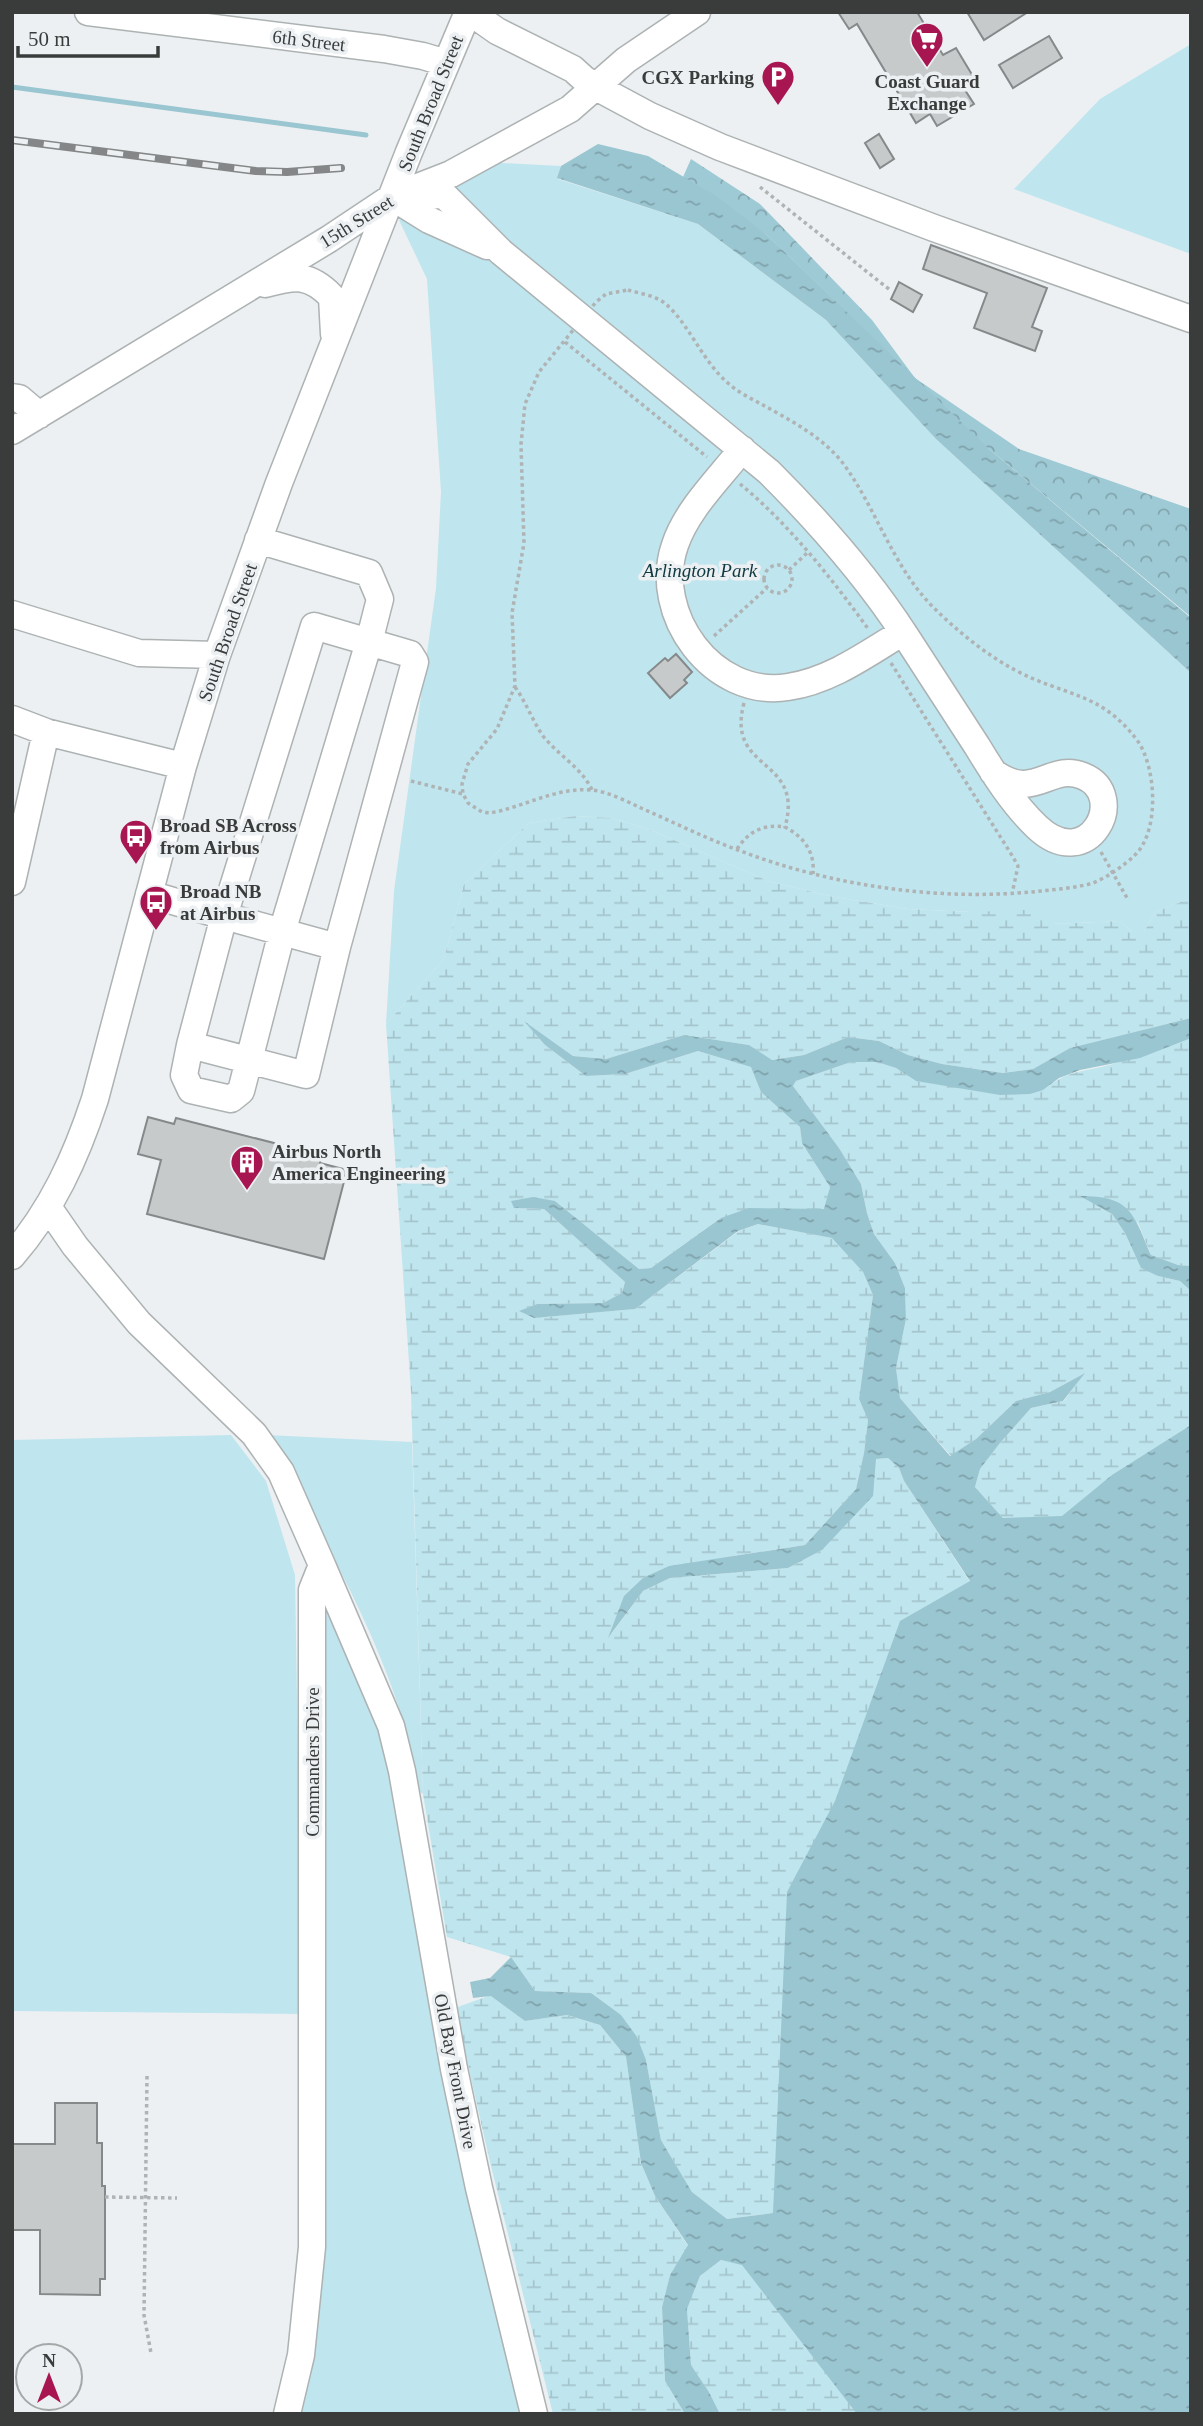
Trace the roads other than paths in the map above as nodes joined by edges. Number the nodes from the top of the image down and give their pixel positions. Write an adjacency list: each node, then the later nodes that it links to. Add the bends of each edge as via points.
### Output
1 (88, 12): 4 (street, 6th Street, via 384,49)
2 (469, 12): 4 (street, South Broad Street); 5 (street, via 573,69)
3 (697, 12): 5 (street, 15th Street, via 626,60)
4 (446, 63): 6 (street, South Broad Street)
5 (596, 87): 6 (street, 15th Street, via 570,109 451,174); 8 (street, via 720,147)
6 (392, 197): 7 (street, 15th Street); 9 (street, South Broad Street); 13 (street, via 444,195 501,252)
7 (243, 290): 9 (street, via 284,279 314,281 332,297); 11 (street, 15th Street)
8 (1191, 319)
9 (334, 342): 14 (street, South Broad Street)
10 (12, 397): 11 (street)
11 (39, 415): 12 (street, 15th Street)
12 (12, 431)
13 (742, 449): 16 (street, via 836,542); 16 (street, via 683,527 670,567 673,606 701,656 736,680 784,688 818,679)
14 (258, 540): 17 (street, via 369,573 380,599); 18 (street, South Broad Street)
15 (12, 614): 18 (street, via 139,653)
16 (903, 632): 22 (street)
17 (369, 642): 25 (street, via 314,626); 26 (street); 27 (street, via 410,654 415,662)
18 (217, 655): 21 (street, South Broad Street)
19 (12, 719): 20 (street)
20 (46, 732): 21 (street); 23 (street)
21 (183, 766): 24 (street, South Broad Street)
22 (993, 772): 22 (street, via 1029,820 1058,842 1070,844 1091,835 1100,825 1101,795 1088,778 1061,773 1023,785)
23 (12, 882)
24 (149, 894): 25 (street); 30 (street, South Broad Street, via 82,1141)
25 (224, 916): 26 (street); 28 (street)
26 (282, 932): 27 (street); 29 (street)
27 (337, 947): 29 (street, via 306,1075)
28 (190, 1045): 29 (street); 29 (street, via 184,1075 191,1090 230,1098 241,1091)
29 (248, 1060)
30 (48, 1207): 31 (street, South Broad Street); 32 (street, via 139,1323 254,1434 281,1472)
31 (12, 1256)
32 (322, 1565): 33 (street, Commanders Drive, via 312,1590 312,2247 301,2355); 34 (street, Old Bay Front Drive, via 391,1726 476,2175)
33 (288, 2414)
34 (534, 2414)

